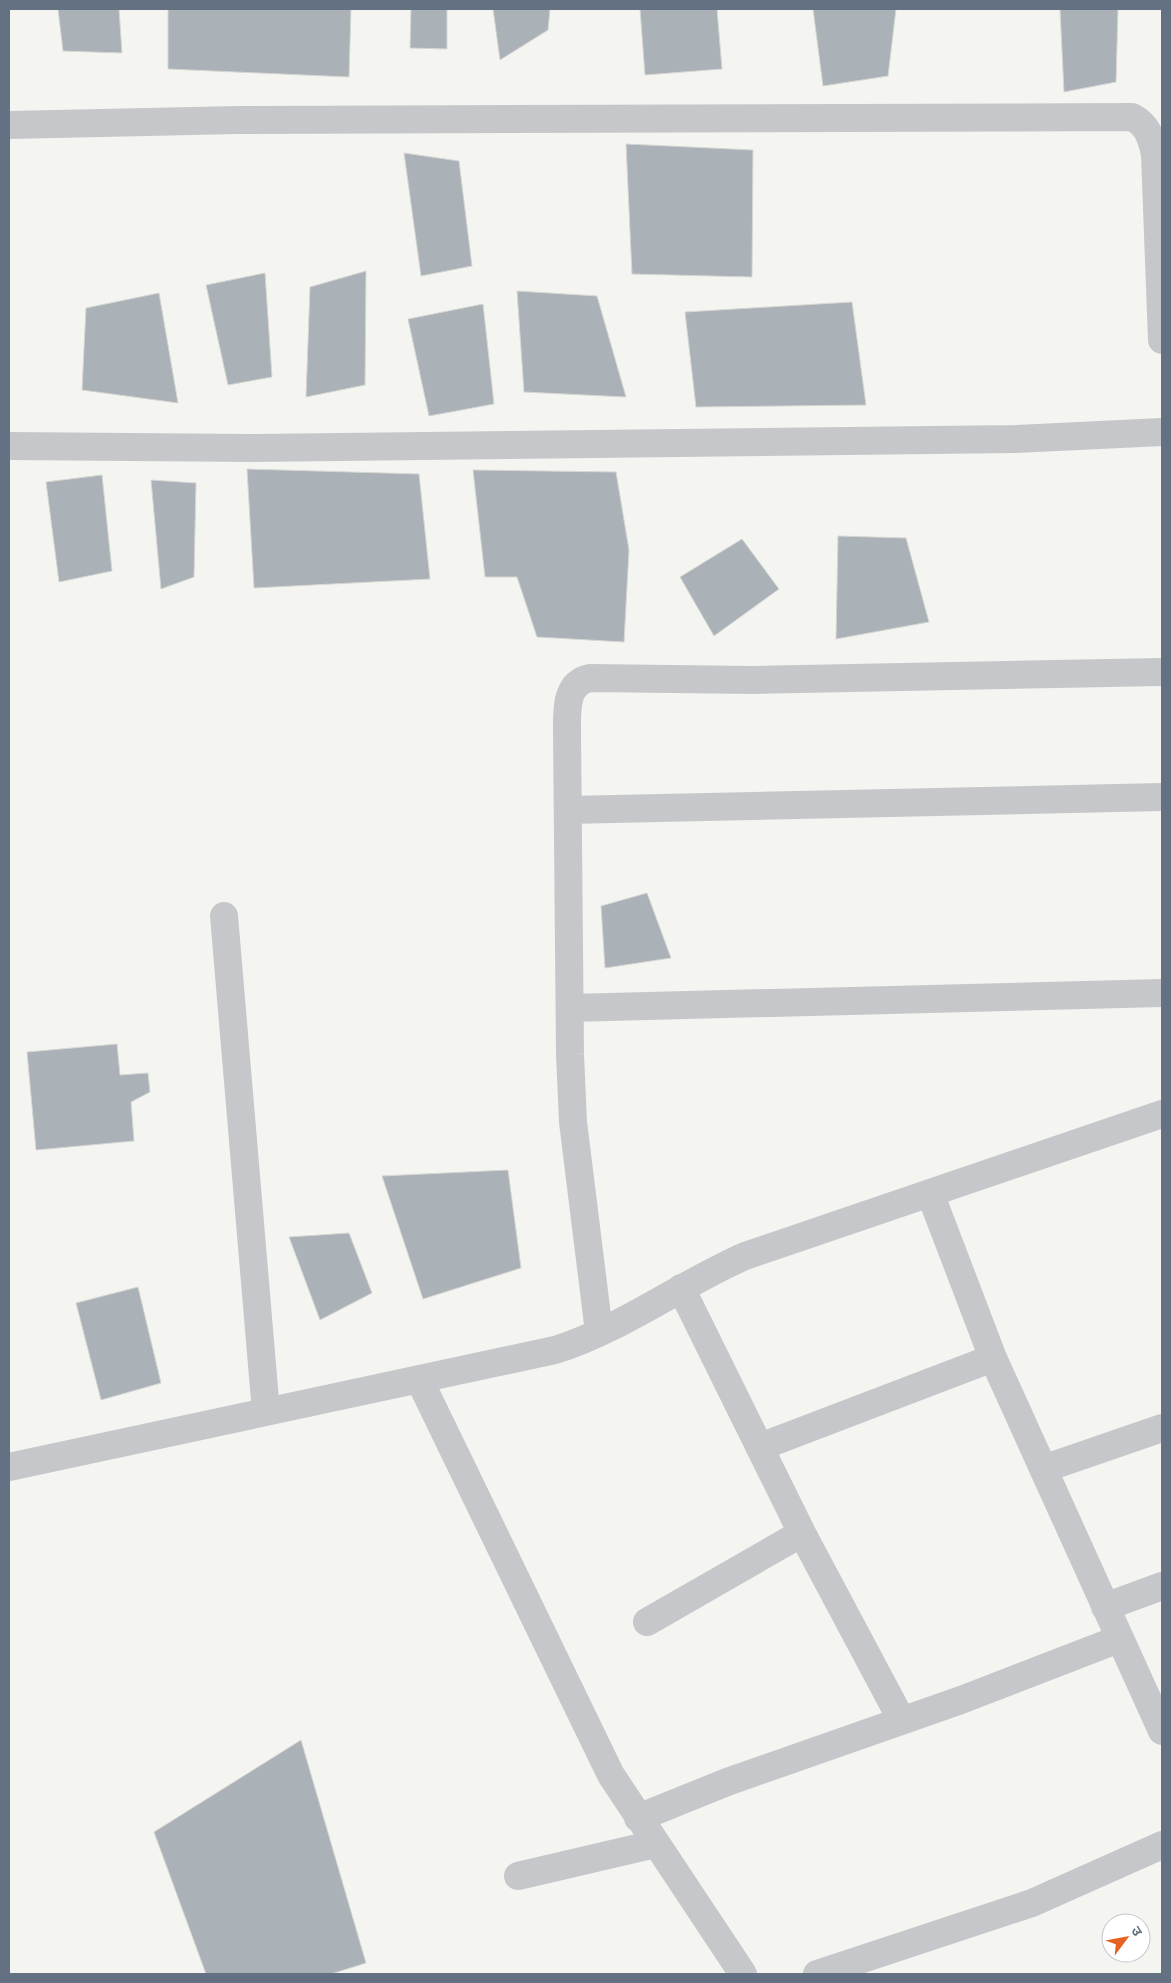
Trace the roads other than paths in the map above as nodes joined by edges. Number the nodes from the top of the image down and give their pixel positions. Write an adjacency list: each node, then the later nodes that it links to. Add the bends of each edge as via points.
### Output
1 (9, 125): 2 (street, via 238,120 987,120 1132,117 1141,122 1148,133 1155,156)
2 (1162, 340)
3 (1162, 432): 4 (street, via 1016,440 251,448)
4 (9, 446)
5 (1162, 672): 7 (street, via 753,680 585,679 574,688 567,707)
6 (1162, 797): 7 (street)
7 (568, 810): 10 (street)
8 (224, 916): 17 (street)
9 (1162, 993): 10 (street)
10 (570, 1008): 14 (street, via 573,1122)
11 (1162, 1114): 12 (street)
12 (930, 1193): 13 (street, via 745,1256); 15 (street)
13 (681, 1288): 14 (street); 19 (street)
14 (599, 1332): 16 (street, via 555,1350)
15 (993, 1358): 19 (street); 21 (street)
16 (419, 1379): 17 (street); 29 (street, via 598,1751)
17 (266, 1412): 20 (street)
18 (1162, 1428): 21 (street)
19 (760, 1447): 22 (street)
20 (9, 1467)
21 (1043, 1469): 24 (street)
22 (802, 1533): 25 (street); 27 (street)
23 (1162, 1586): 24 (street)
24 (1105, 1607): 26 (street)
25 (648, 1622)
26 (1119, 1639): 27 (street); 28 (street)
27 (902, 1721): 29 (street, via 727,1782)
28 (1162, 1732)
29 (638, 1818): 30 (street)
30 (655, 1844): 32 (street); 34 (street)
31 (1162, 1845): 33 (street, via 1032,1903)
32 (518, 1876)
33 (825, 1973)
34 (743, 1974)

